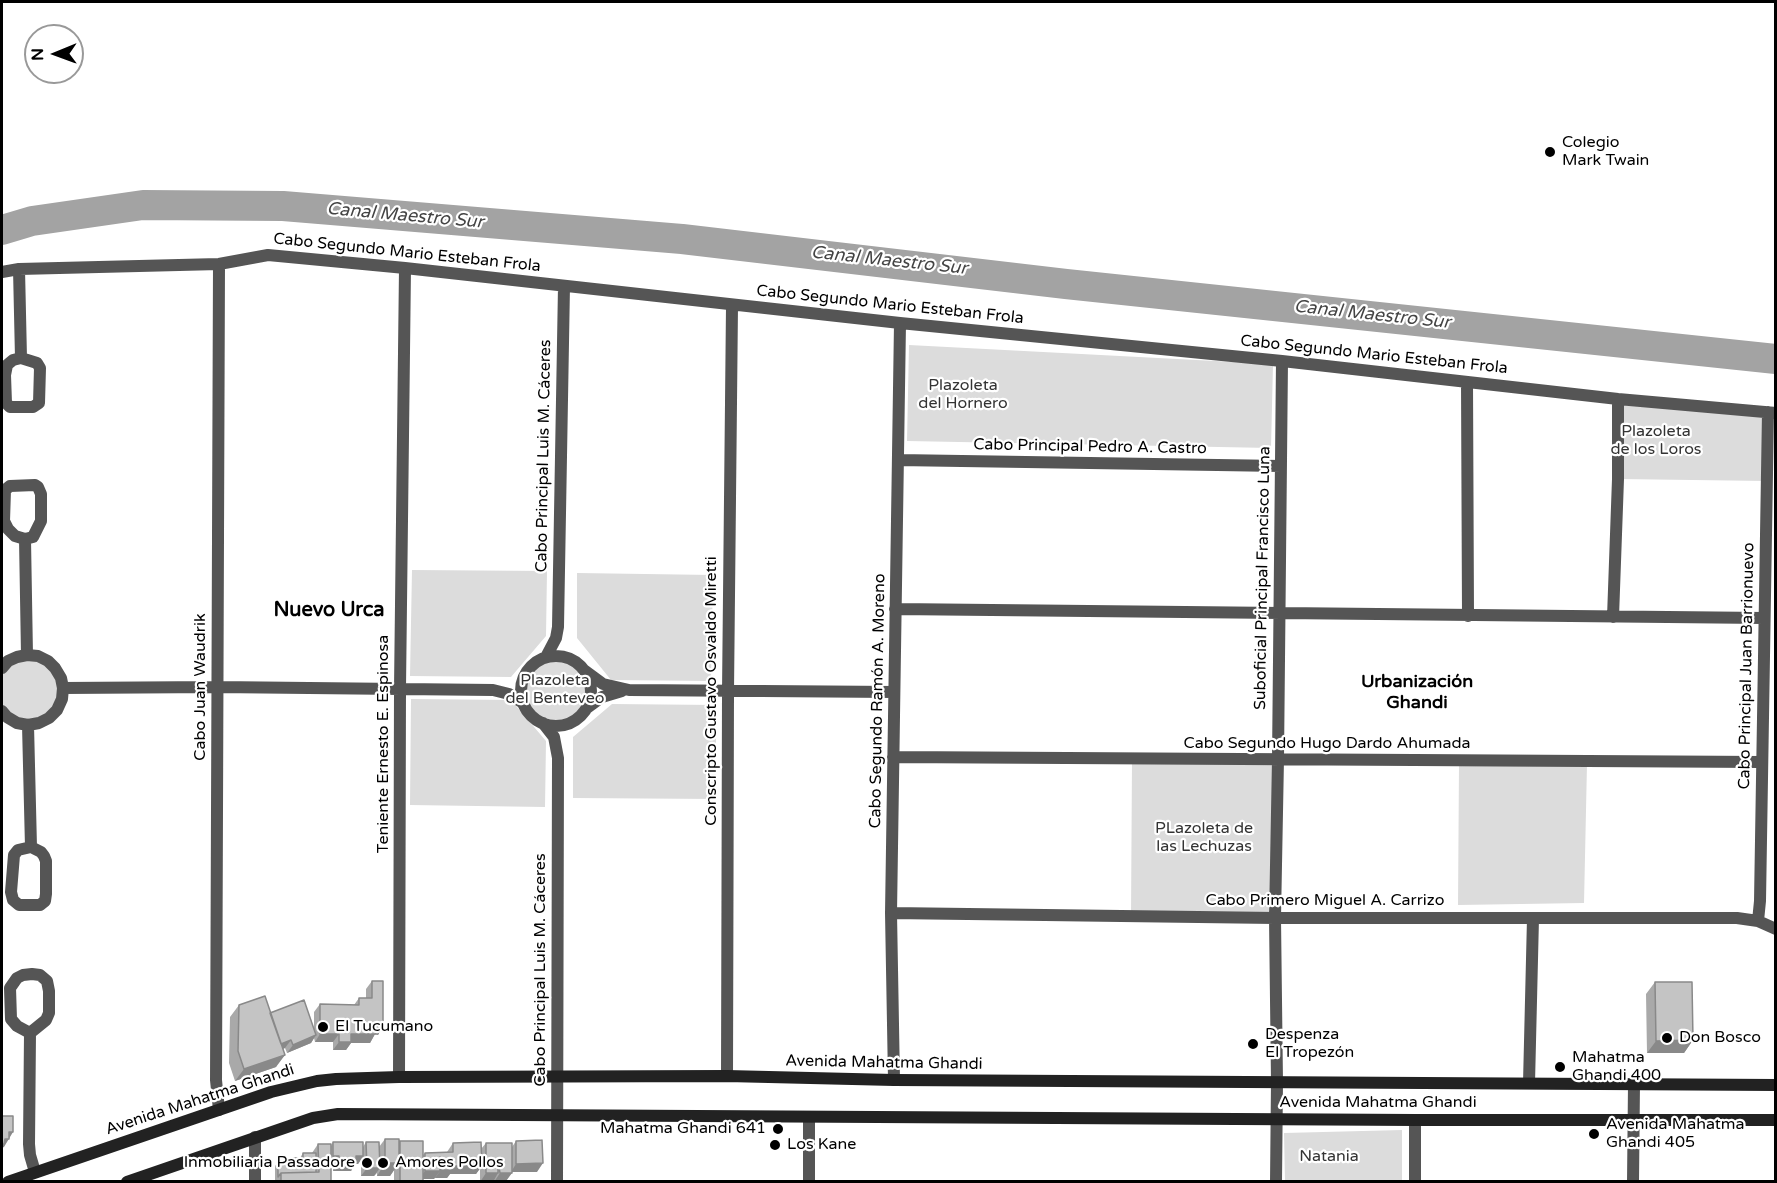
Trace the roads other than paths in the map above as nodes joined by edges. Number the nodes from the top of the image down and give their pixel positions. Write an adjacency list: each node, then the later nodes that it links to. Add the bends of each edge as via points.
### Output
1 (219, 264): 2 (street, Cabo Segundo Mario Esteban Frola, via 268,255); 3 (street, Cabo Segundo Mario Esteban Frola); 27 (street, Cabo Juan Waudrik)
2 (405, 268): 5 (street, Cabo Segundo Mario Esteban Frola); 29 (street, Teniente Ernesto E. Espinosa)
3 (19, 269): 4 (street, Cabo Segundo Mario Esteban Frola); 8 (street)
4 (2, 272)
5 (564, 286): 6 (street, Cabo Segundo Mario Esteban Frola); 21 (street, Cabo Principal Luis M. Cáceres)
6 (732, 306): 7 (street, Cabo Segundo Mario Esteban Frola); 32 (street, Conscripto Gustavo Osvaldo Miretti)
7 (900, 323): 9 (street, Cabo Segundo Mario Esteban Frola); 13 (street, Cabo Segundo Ramón A. Moreno)
8 (21, 358)
9 (1282, 361): 10 (street, Cabo Segundo Mario Esteban Frola); 14 (street, Suboficial Principal Francisco Luna)
10 (1467, 382): 11 (street, Cabo Segundo Mario Esteban Frola); 18 (street)
11 (1618, 399): 12 (street, Cabo Segundo Mario Esteban Frola); 19 (street)
12 (1772, 413): 20 (street, Cabo Principal Juan Barrionuevo)
13 (898, 460): 14 (street, Cabo Principal Pedro A. Castro); 16 (street, Cabo Segundo Ramón A. Moreno)
14 (1281, 466): 17 (street, Suboficial Principal Francisco Luna)
15 (25, 538): 15 (street, via 33,537 42,521 41,494 35,485 10,486 5,490 4,521 15,536); 22 (street)
16 (895, 609): 17 (street); 33 (street, Cabo Segundo Ramón A. Moreno)
17 (1279, 613): 18 (street); 44 (street, Suboficial Principal Francisco Luna)
18 (1468, 616): 19 (street)
19 (1613, 617): 20 (street)
20 (1764, 618): 34 (street, Cabo Principal Juan Barrionuevo)
21 (558, 627): 23 (street, Cabo Principal Luis M. Cáceres); 24 (street, Cabo Principal Luis M. Cáceres, via 564,645)
22 (27, 655): 25 (street, via 8,661); 28 (street, via 38,656 56,668)
23 (546, 657): 24 (street, via 563,656); 26 (street, via 531,665)
24 (581, 667): 31 (street, via 603,684); 37 (street, via 591,690)
25 (2, 668)
26 (525, 674): 30 (street, via 506,687); 36 (street, via 521,688)
27 (218, 687): 28 (street); 29 (street); 61 (street, Cabo Juan Waudrik)
28 (63, 688): 41 (street, via 57,710 49,718)
29 (400, 688): 30 (street); 54 (street, Teniente Ernesto E. Espinosa)
30 (493, 690): 36 (street)
31 (629, 690): 32 (street); 37 (street, via 602,697)
32 (728, 691): 33 (street); 55 (street, Conscripto Gustavo Osvaldo Miretti)
33 (894, 692): 42 (street, Cabo Segundo Ramón A. Moreno)
34 (1762, 696): 35 (street); 45 (street, Cabo Principal Juan Barrionuevo)
35 (1776, 696)
36 (523, 703): 40 (street)
37 (585, 710): 39 (street)
38 (2, 711): 41 (street, via 17,723)
39 (573, 721): 40 (street, via 558,726); 43 (street, Cabo Principal Luis M. Cáceres)
40 (543, 723): 43 (street, Cabo Principal Luis M. Cáceres, via 554,737)
41 (28, 725): 46 (street)
42 (893, 757): 44 (street, Cabo Segundo Hugo Dardo Ahumada); 47 (street, Cabo Segundo Ramón A. Moreno)
43 (558, 758): 53 (street, Cabo Principal Luis M. Cáceres)
44 (1278, 759): 45 (street, Cabo Segundo Hugo Dardo Ahumada); 48 (street, Suboficial Principal Francisco Luna)
45 (1761, 762): 50 (street, Cabo Principal Juan Barrionuevo)
46 (31, 847): 46 (street, via 14,855 11,892 19,905 40,905 45,901 46,861 41,852)
47 (891, 913): 48 (street, Cabo Primero Miguel A. Carrizo); 56 (street, Cabo Segundo Ramón A. Moreno)
48 (1275, 918): 49 (street, Cabo Primero Miguel A. Carrizo); 57 (street, Suboficial Principal Francisco Luna)
49 (1533, 918): 50 (street, Cabo Primero Miguel A. Carrizo); 58 (street)
50 (1758, 921): 51 (street, Cabo Primero Miguel A. Carrizo)
51 (1776, 929)
52 (30, 1033): 52 (street, via 49,1013 46,981 32,974 16,978 10,988 11,1019); 69 (street, via 29,1144)
53 (556, 1076): 54 (main road, Avenida Mahatma Ghandi); 55 (main road, Avenida Mahatma Ghandi); 62 (street, Cabo Principal Luis M. Cáceres)
54 (399, 1077): 61 (main road, Avenida Mahatma Ghandi, via 316,1081)
55 (727, 1077): 56 (main road, Avenida Mahatma Ghandi)
56 (894, 1080): 57 (main road, Avenida Mahatma Ghandi)
57 (1277, 1082): 58 (main road, Avenida Mahatma Ghandi); 64 (street, Suboficial Principal Francisco Luna)
58 (1529, 1083): 59 (main road, Avenida Mahatma Ghandi)
59 (1634, 1084): 60 (main road, Avenida Mahatma Ghandi); 65 (street)
60 (1776, 1085)
61 (219, 1110): 69 (main road, Avenida Mahatma Ghandi)
62 (556, 1116): 63 (main road, Avenida Mahatma Ghandi); 68 (main road, Avenida Mahatma Ghandi, via 327,1115); 73 (street, Cabo Principal Luis M. Cáceres)
63 (809, 1117): 64 (main road, Avenida Mahatma Ghandi); 74 (street)
64 (1277, 1119): 66 (main road, Avenida Mahatma Ghandi); 75 (street, Suboficial Principal Francisco Luna)
65 (1634, 1119): 66 (main road, Avenida Mahatma Ghandi); 67 (main road, Avenida Mahatma Ghandi); 77 (street)
66 (1415, 1120): 76 (street)
67 (1776, 1120)
68 (255, 1137): 71 (main road, Avenida Mahatma Ghandi); 72 (street)
69 (35, 1172): 70 (main road, Avenida Mahatma Ghandi)
70 (8, 1182)
71 (127, 1182)
72 (255, 1182)
73 (557, 1182)
74 (809, 1182)
75 (1276, 1182)
76 (1415, 1182)
77 (1634, 1182)

